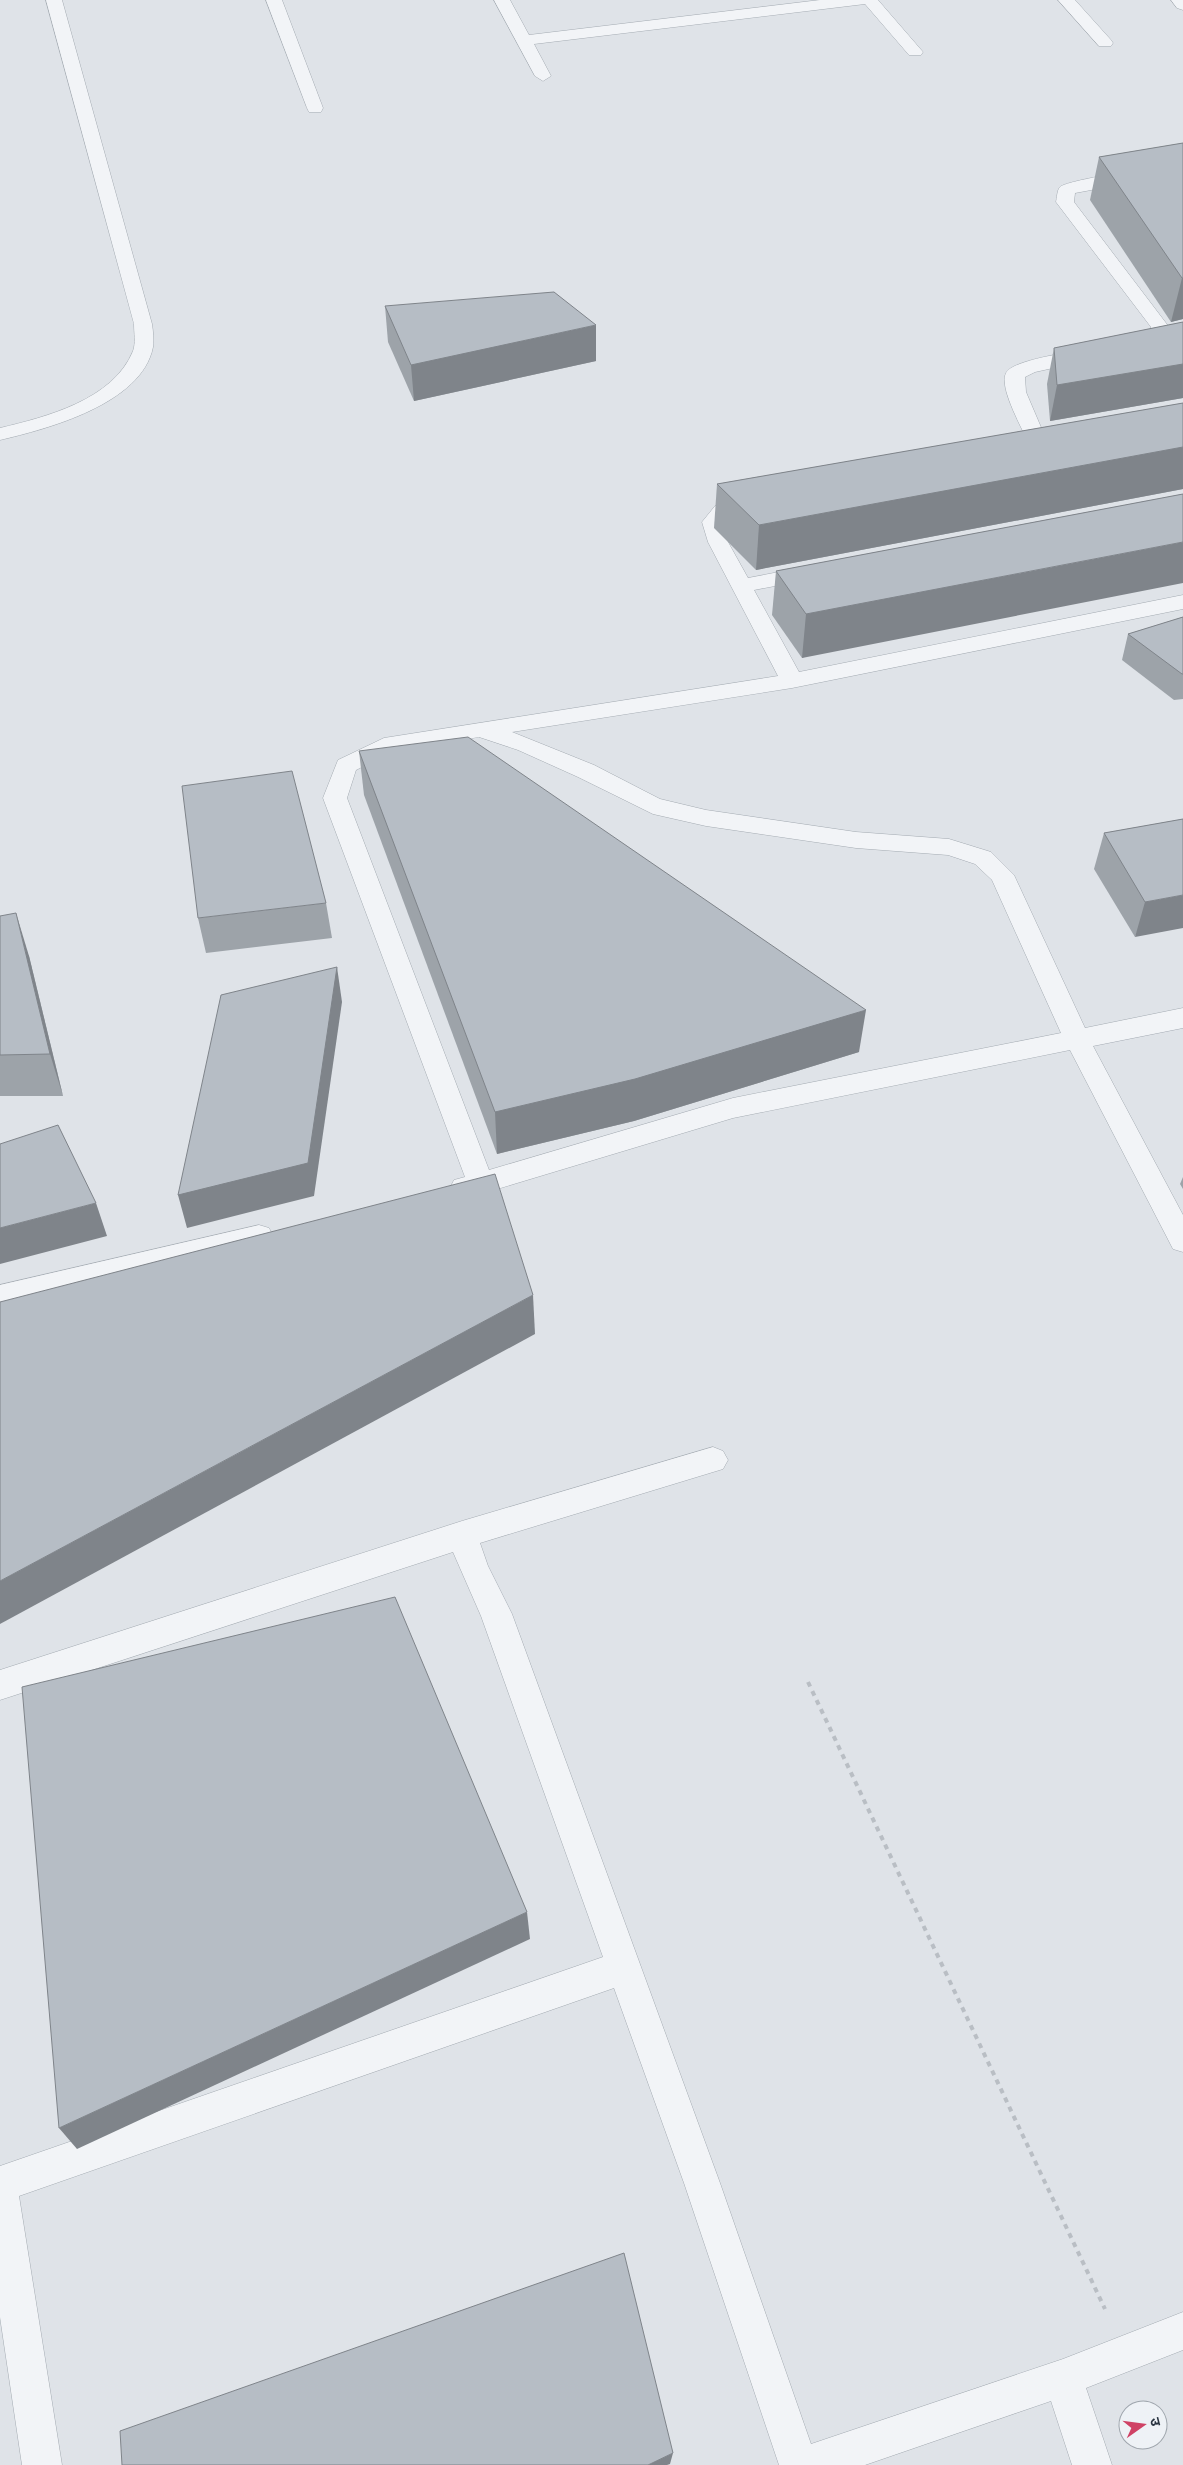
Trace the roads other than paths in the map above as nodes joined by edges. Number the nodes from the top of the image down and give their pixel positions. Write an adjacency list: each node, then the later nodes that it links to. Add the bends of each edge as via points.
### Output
1 (54, 0): 15 (street, via 143,324 142,350 129,373 104,395 36,426)
2 (274, 0): 13 (street)
3 (502, 0): 9 (street)
4 (860, 0): 9 (street, via 707,12)
5 (870, 0): 11 (street)
6 (1066, 0): 10 (street)
7 (1179, 0): 8 (street)
8 (1183, 5)
9 (523, 40): 12 (street)
10 (1105, 43)
11 (915, 52)
12 (543, 76)
13 (315, 108)
14 (1183, 168): 17 (street, via 1067,190 1065,202 1160,327 1169,334 1029,367 1015,374 1016,392)
15 (0, 434)
16 (1056, 435): 17 (street)
17 (1036, 439): 18 (street, via 1028,448)
18 (990, 456)
19 (762, 500): 21 (street, via 733,505 717,513 712,522 718,542)
20 (830, 569): 21 (street)
21 (742, 586): 23 (street)
22 (1183, 602): 23 (street)
23 (792, 681): 24 (street)
24 (480, 729): 26 (street, via 586,771 653,806 706,818 847,838 949,847 983,858 1002,875); 27 (street, via 384,746 346,766 335,798)
25 (1183, 1018): 26 (street)
26 (1077, 1039): 27 (street, via 733,1108); 30 (street)
27 (481, 1184): 28 (street)
28 (443, 1193)
29 (279, 1231): 31 (street)
30 (1183, 1241)
31 (0, 1297)
32 (713, 1460): 33 (street)
33 (462, 1535): 34 (street); 35 (street, via 496,1614)
34 (0, 1685)
35 (625, 1968): 36 (street); 41 (street)
36 (0, 2184)
37 (0, 2195): 40 (street)
38 (1183, 2331): 39 (street)
39 (1064, 2378): 42 (street); 43 (street)
40 (42, 2465)
41 (799, 2465)
42 (807, 2465)
43 (1092, 2465)

